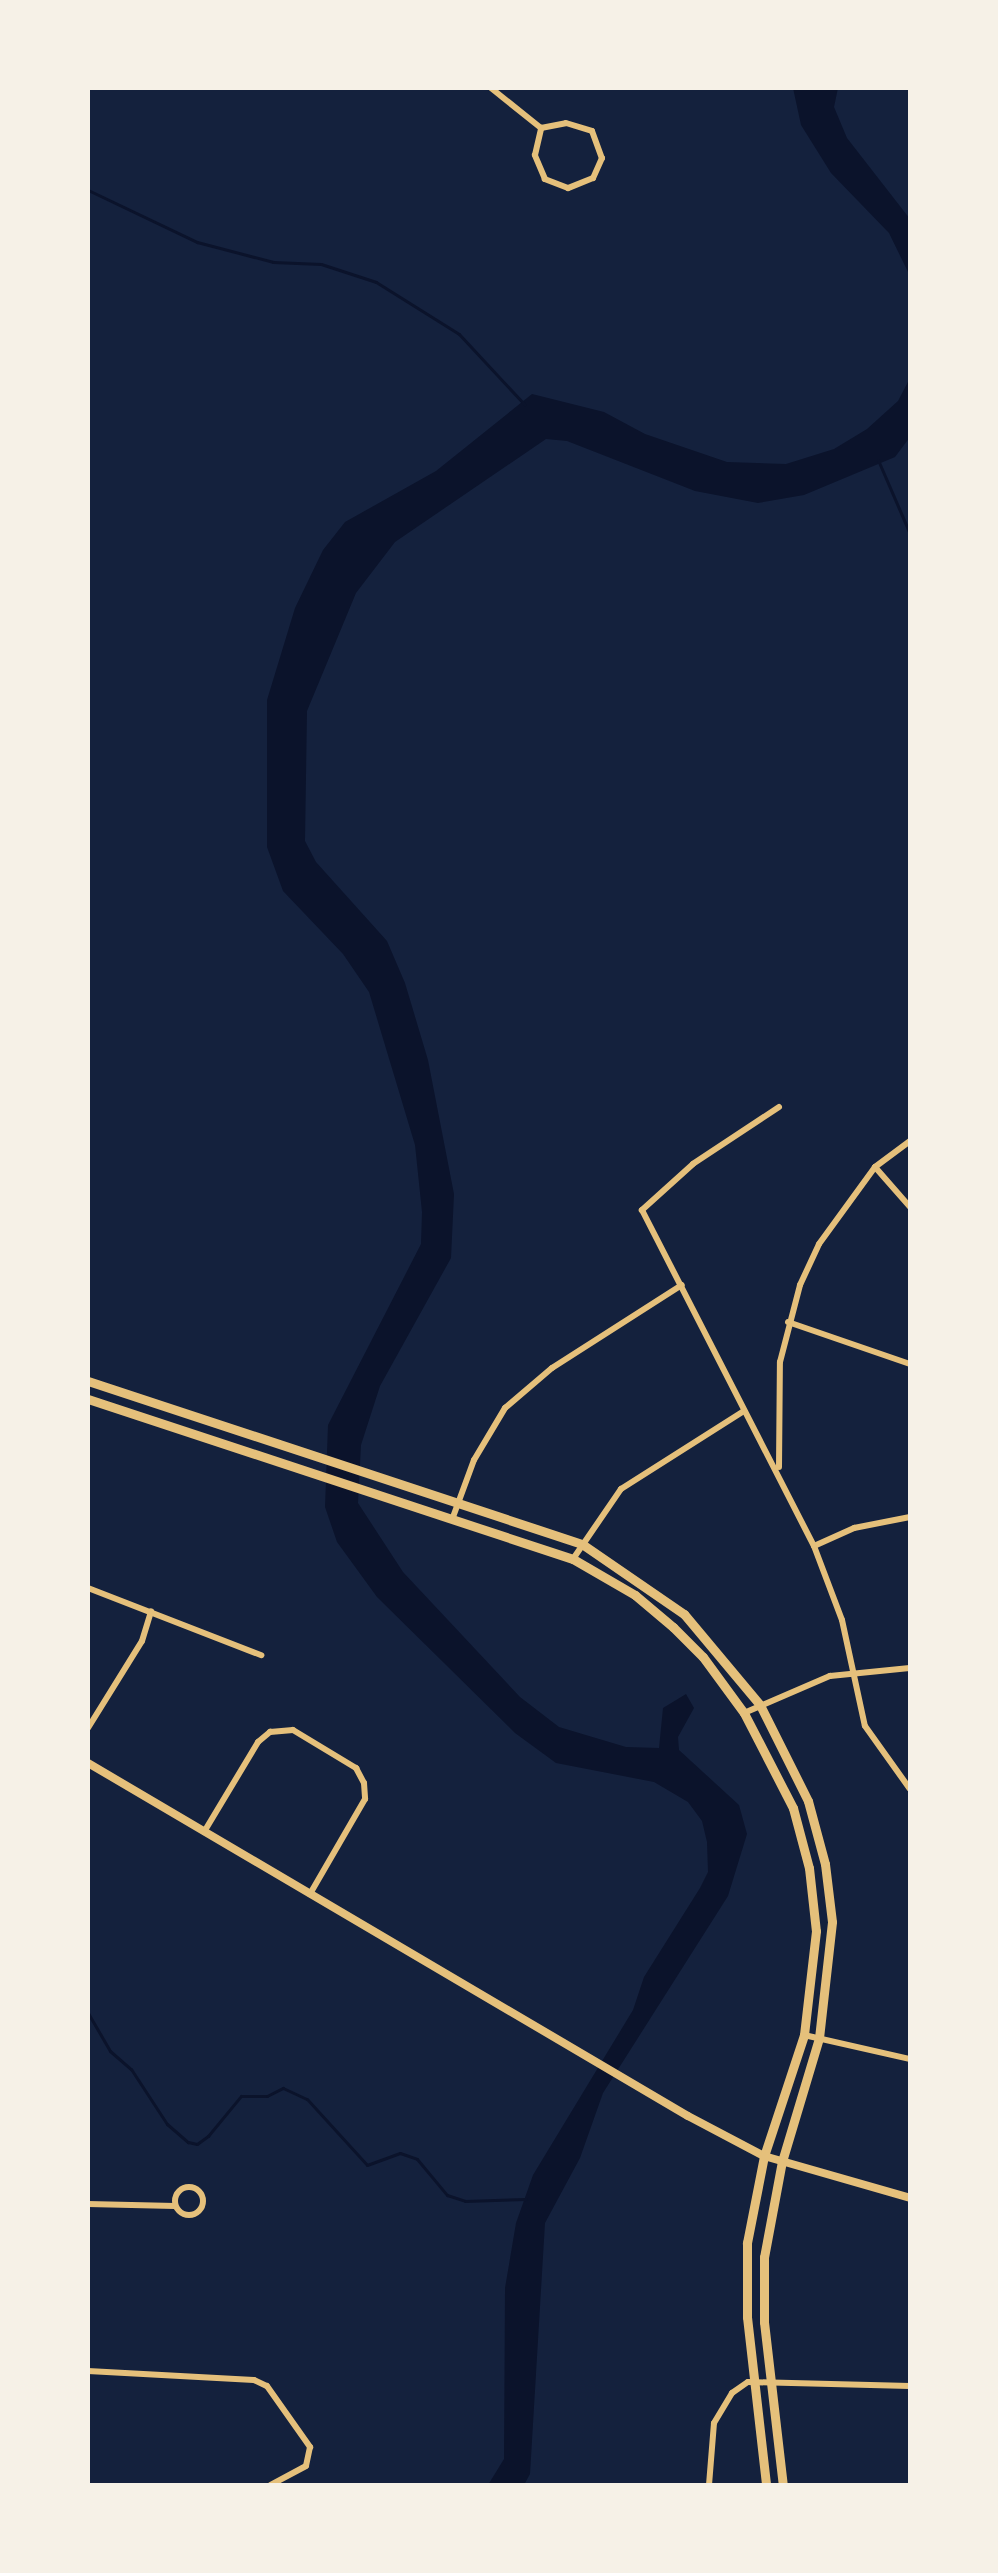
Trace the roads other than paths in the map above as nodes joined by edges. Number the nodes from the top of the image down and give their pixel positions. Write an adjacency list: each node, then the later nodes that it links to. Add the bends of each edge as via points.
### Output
1 (491, 88): 2 (street)
2 (541, 128): 2 (street, via 535,155 545,179 568,188 593,178 602,158 592,131 575,123)
3 (779, 1107): 7 (street, via 693,1164 642,1210)
4 (910, 1141): 5 (street)
5 (875, 1167): 6 (street); 8 (street, via 819,1244)
6 (910, 1207)
7 (682, 1285): 12 (street); 16 (street, via 528,1385 490,1431)
8 (788, 1322): 9 (street); 15 (street, via 780,1374)
9 (910, 1364)
10 (90, 1382): 11 (main road); 13 (main road)
11 (88, 1397): 14 (main road)
12 (744, 1411): 15 (street); 19 (street, via 621,1489)
13 (225, 1424): 14 (main road); 16 (main road)
14 (219, 1441): 17 (main road)
15 (779, 1470): 20 (street)
16 (459, 1500): 17 (street); 19 (main road)
17 (453, 1517): 21 (main road)
18 (910, 1517): 20 (street, via 854,1528)
19 (582, 1544): 21 (street); 24 (main road)
20 (814, 1546): 28 (street, via 842,1620)
21 (573, 1559): 25 (main road, via 635,1595)
22 (88, 1588): 23 (street)
23 (151, 1611): 26 (street); 31 (street, via 142,1641)
24 (684, 1614): 25 (main road); 29 (main road)
25 (673, 1627): 30 (main road, via 703,1657)
26 (261, 1655)
27 (910, 1668): 28 (street)
28 (851, 1673): 29 (street, via 809,1682); 33 (street, via 865,1726)
29 (760, 1705): 30 (street); 35 (main road, via 798,1775)
30 (744, 1713): 36 (main road, via 783,1783)
31 (88, 1728)
32 (88, 1763): 34 (street)
33 (910, 1789)
34 (204, 1832): 37 (street); 37 (street, via 258,1742 270,1732 293,1730 356,1768 364,1783 365,1799)
35 (818, 1832): 36 (main road); 39 (main road, via 832,1922)
36 (801, 1836): 38 (main road, via 816,1931)
37 (310, 1894): 41 (street)
38 (804, 2035): 39 (street); 41 (main road)
39 (819, 2038): 40 (street); 42 (main road)
40 (910, 2059)
41 (764, 2156): 42 (street); 47 (main road, via 747,2243)
42 (782, 2161): 43 (street); 48 (main road, via 764,2257)
43 (910, 2198)
44 (88, 2204): 45 (street)
45 (175, 2206): 45 (street, via 182,2214 197,2213 201,2193 181,2189)
46 (88, 2371): 50 (street, via 254,2380 267,2386 310,2447 306,2466)
47 (753, 2380): 48 (street); 51 (street, via 732,2393 714,2423); 52 (main road)
48 (771, 2382): 49 (street); 53 (main road)
49 (910, 2386)
50 (271, 2485)
51 (709, 2485)
52 (766, 2485)
53 (783, 2485)

